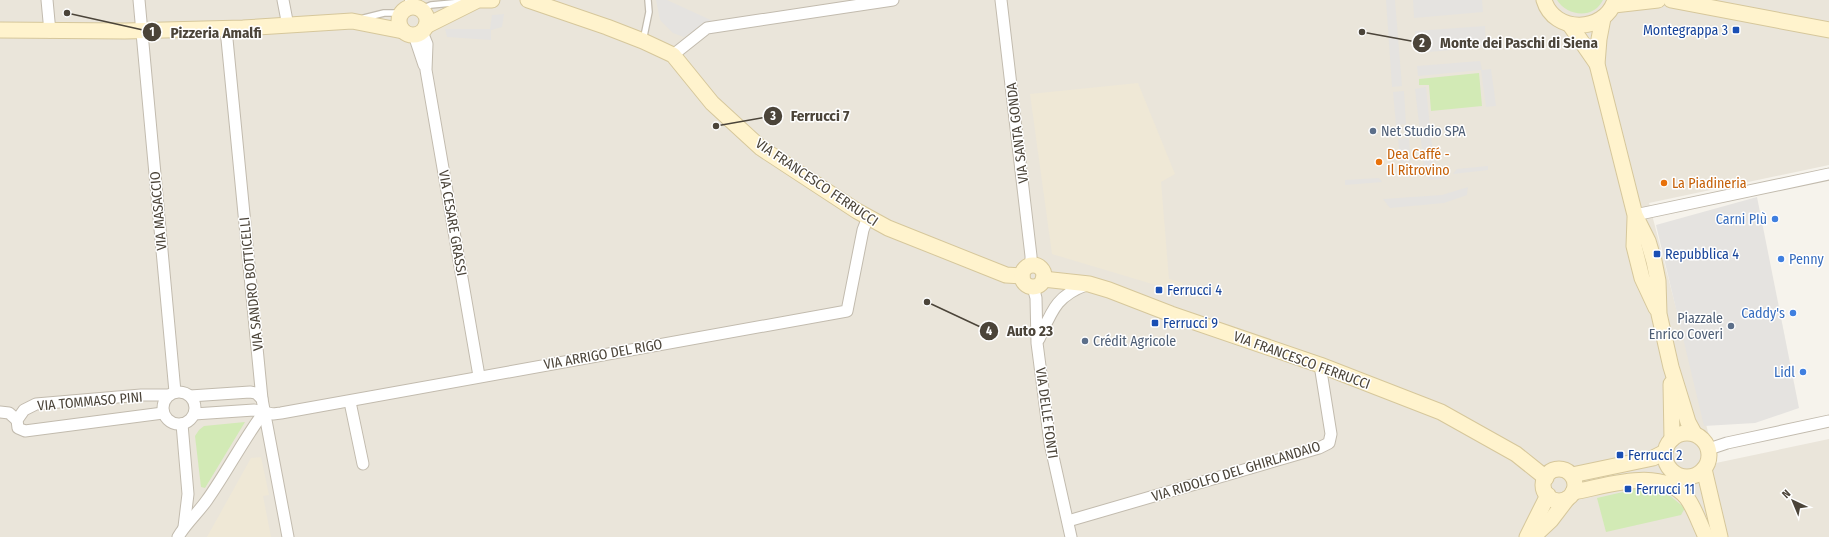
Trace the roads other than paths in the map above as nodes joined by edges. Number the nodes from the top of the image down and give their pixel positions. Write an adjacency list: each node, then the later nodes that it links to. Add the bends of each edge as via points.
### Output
1 (46, 0): 24 (street)
2 (139, 0): 21 (street, VIA MASACCIO)
3 (283, 0): 18 (street)
4 (478, 0): 5 (street); 14 (lane); 23 (street)
5 (492, 0)
6 (528, 0): 25 (street, VIA FRANCESCO FERRUCCI)
7 (648, 0): 25 (lane, via 649,12)
8 (893, 0): 26 (street, via 707,28)
9 (1001, 0): 31 (street, VIA SANTA GONDA)
10 (1544, 0): 17 (street, via 1551,13)
11 (1658, 0): 13 (street)
12 (1672, 0): 22 (street)
13 (1615, 3): 15 (street)
14 (410, 7): 16 (lane); 23 (street, via 427,17); 23 (street, via 399,22)
15 (1603, 18): 17 (street, via 1587,24); 27 (street)
16 (352, 21): 18 (street); 23 (street)
17 (1570, 25): 27 (street)
18 (288, 26): 19 (street)
19 (226, 29): 21 (street); 39 (street, VIA SANDRO BOTTICELLI)
20 (0, 30): 24 (street)
21 (142, 30): 24 (street); 37 (street, VIA MASACCIO)
22 (1829, 30)
23 (416, 31): 36 (street, VIA CESARE GRASSI, via 426,70)
24 (50, 32)
25 (643, 41): 26 (street, VIA FRANCESCO FERRUCCI)
26 (673, 55): 30 (street, VIA FRANCESCO FERRUCCI, via 712,103 761,148)
27 (1597, 64): 29 (street)
28 (1829, 174): 29 (street)
29 (1635, 215): 35 (street, via 1634,246 1642,278 1659,314)
30 (868, 217): 31 (street, VIA FRANCESCO FERRUCCI, via 888,228 1006,275); 36 (street, VIA ARRIGO DEL RIGO, via 847,311)
31 (1033, 277): 32 (street, VIA FRANCESCO FERRUCCI); 33 (street, VIA DELLE FONTI)
32 (1090, 284): 33 (street, via 1072,290 1057,302); 34 (street, VIA FRANCESCO FERRUCCI)
33 (1037, 343): 58 (street, VIA DELLE FONTI, via 1050,444)
34 (1320, 365): 55 (street, VIA FRANCESCO FERRUCCI, via 1441,412 1516,454); 58 (street, VIA RIDOLFO DEL GHIRLANDAIO, via 1331,434 1329,443)
35 (1671, 368): 48 (street); 49 (street)
36 (479, 376): 40 (street, VIA ARRIGO DEL RIGO)
37 (172, 394): 38 (street, VIA TOMMASO PINI, via 180,392); 42 (street, VIA TOMMASO PINI, via 163,403); 45 (street, VIA TOMMASO PINI, via 36,404 24,410)
38 (190, 396): 39 (street, VIA TOMMASO PINI, via 250,392); 44 (street)
39 (262, 398): 43 (street, VIA SANDRO BOTTICELLI)
40 (350, 402): 43 (street, VIA ARRIGO DEL RIGO, via 274,414); 51 (street)
41 (0, 412): 45 (street, VIA TOMMASO PINI, via 9,413)
42 (163, 412): 45 (street, VIA TOMMASO PINI, via 25,431 18,428); 47 (street, via 168,421)
43 (264, 412): 44 (street, via 254,410); 59 (street, via 206,501); 60 (street, VIA SANDRO BOTTICELLI)
44 (194, 414): 47 (street)
45 (17, 420)
46 (1829, 421): 50 (street)
47 (182, 424): 59 (street, via 188,494)
48 (1694, 433): 49 (street, via 1682,433); 50 (street, via 1706,442)
49 (1669, 445): 53 (street, via 1653,458); 54 (street, via 1668,465 1672,471 1684,477)
50 (1709, 449): 52 (street, via 1710,456)
51 (363, 464)
52 (1704, 470): 54 (street); 65 (street)
53 (1572, 476): 55 (street, via 1558,469 1553,470); 57 (street, via 1575,484)
54 (1691, 477): 64 (street)
55 (1546, 478): 56 (street, via 1544,485)
56 (1548, 495): 57 (street, via 1556,500); 62 (street)
57 (1570, 496): 63 (street); 64 (street, via 1638,480 1669,483 1687,498)
58 (1068, 520): 61 (street, VIA DELLE FONTI)
59 (181, 532)
60 (288, 537)
61 (1072, 537)
62 (1527, 537)
63 (1533, 537)
64 (1707, 537)
65 (1720, 537)

